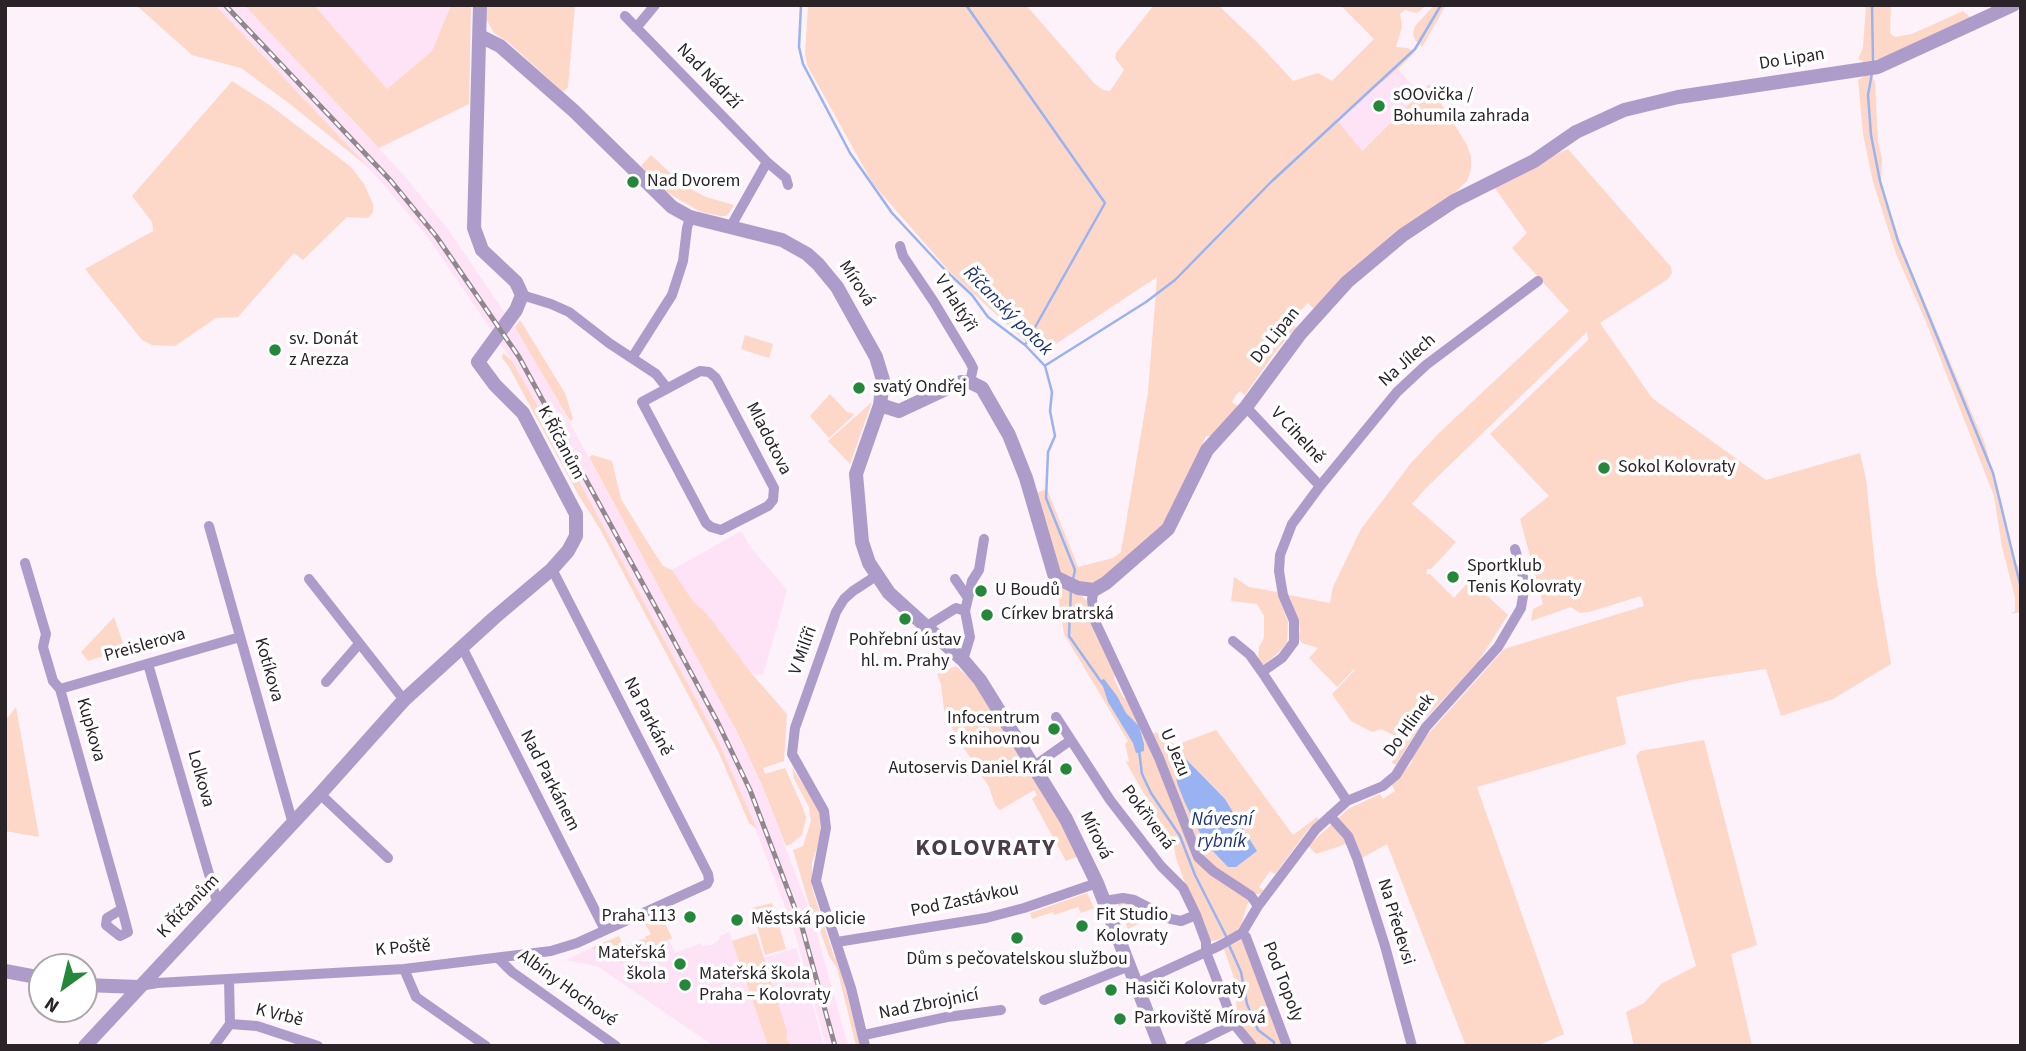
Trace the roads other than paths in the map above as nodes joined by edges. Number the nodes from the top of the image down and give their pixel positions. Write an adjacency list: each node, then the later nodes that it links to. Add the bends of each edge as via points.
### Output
1 (480, 5): 6 (street)
2 (655, 5): 5 (street)
3 (2013, 5): 18 (street, Do Lipan, via 1878,67 1678,97 1624,110 1576,132 1534,161 1454,201 1402,235 1347,282 1281,358)
4 (625, 16): 5 (street, Nad Nádrží)
5 (636, 28): 7 (street, Nad Nádrží)
6 (480, 36): 9 (street, Mírová, via 500,46 574,111 660,197); 13 (street, via 476,236 486,255 516,282)
7 (767, 162): 8 (street, Nad Nádrží); 10 (street)
8 (788, 185)
9 (691, 217): 10 (street, Mírová); 14 (street, via 672,295)
10 (731, 226): 17 (street, Mírová, via 782,240 825,271 849,306 881,370)
11 (900, 246): 15 (street, V Haltýři, via 970,362)
12 (1538, 281): 19 (street, Na Jílech, via 1397,392)
13 (522, 295): 14 (street, via 569,312); 24 (street, K Říčanům, via 478,362 523,412 576,514 576,536)
14 (632, 358): 16 (street)
15 (971, 382): 17 (street, via 957,383 899,411); 28 (street, via 985,393 1009,435 1052,570 1061,581)
16 (667, 388): 16 (street, Mladotova, via 699,371 716,378 774,488 768,506 721,530 706,523 642,402)
17 (880, 405): 25 (street, Mírová, via 856,474 862,542)
18 (1246, 407): 19 (street, V Cihelně); 28 (street, Do Lipan, via 1207,450 1168,529)
19 (1320, 486): 38 (street, V Cihelně, via 1292,524 1280,555 1279,571 1294,621 1294,642)
20 (209, 526): 32 (street, Kotíkova)
21 (984, 539): 29 (street)
22 (1515, 549): 46 (street, Do Hlinek, via 1525,584 1524,598 1498,646 1426,727 1396,775 1383,786)
23 (25, 563): 40 (street, Kupkova, via 46,634 43,647)
24 (552, 569): 35 (street, K Říčanům); 50 (street, Na Parkáně)
25 (876, 576): 31 (street, Mírová); 59 (street, V Milíři, via 844,599 836,612 795,728 792,754 824,811 826,828 816,881)
26 (309, 579): 34 (street)
27 (955, 579): 29 (street)
28 (1094, 590): 54 (street, U Jezu, via 1094,619 1159,758 1198,857)
29 (968, 598): 30 (street)
30 (965, 611): 31 (street, via 956,608); 36 (street, via 970,637)
31 (926, 626): 36 (street, Mírová)
32 (240, 637): 37 (street, Preislerova); 48 (street, Kotíkova)
33 (1233, 641): 38 (street)
34 (359, 644): 39 (street); 41 (street)
35 (462, 647): 41 (street, K Říčanům); 57 (street, Nad Parkánem)
36 (963, 660): 44 (street, Mírová)
37 (148, 664): 40 (street, Preislerova); 53 (street, Lolkova)
38 (1262, 672): 46 (street)
39 (326, 682)
40 (60, 689): 55 (street, Kupkova)
41 (404, 699): 45 (street, K Říčanům)
42 (1056, 717): 43 (street, Pokřivená)
43 (1071, 740): 44 (street); 56 (street, Pokřivená, via 1111,800 1183,888)
44 (1034, 766): 51 (street, Mírová)
45 (320, 794): 48 (street, K Říčanům); 49 (street)
46 (1347, 801): 47 (street, Do Hlinek)
47 (1330, 816): 54 (street, Do Hlinek); 84 (street, Na Předevsi, via 1348,836 1357,858)
48 (293, 824): 53 (street, K Říčanům)
49 (387, 858)
50 (709, 880): 57 (street, K Poště)
51 (1097, 883): 52 (street, Mírová); 59 (street, Pod Zastávkou, via 986,918)
52 (1104, 901): 56 (street, via 1134,900 1171,919); 62 (street, Mírová)
53 (218, 905): 69 (street, K Říčanům)
54 (1258, 906): 58 (street, Do Hlinek)
55 (122, 909)
56 (1196, 915): 60 (street, Pokřivená)
57 (605, 930): 61 (street, K Poště, via 551,951)
58 (1239, 935): 60 (street); 83 (street, Pod Topoly, via 1246,937)
59 (836, 942): 74 (street)
60 (1206, 952): 67 (street); 73 (street, Pokřivená)
61 (499, 959): 63 (street, K Poště); 79 (street, Albíny Hochové)
62 (1129, 966): 67 (street, Mírová); 70 (street)
63 (404, 970): 66 (street, K Poště); 78 (street, via 416,996)
64 (5, 971): 65 (street)
65 (28, 975)
66 (229, 980): 69 (street, K Poště); 72 (street)
67 (1136, 984): 80 (street, Mírová)
68 (98, 986): 69 (street, K Poště)
69 (139, 987): 76 (street, K Říčanům)
70 (1044, 1000)
71 (1001, 1010): 74 (street, Nad Zbrojnicí, via 947,1017)
72 (230, 1024): 75 (street, K Vrbě, via 257,1026); 77 (street)
73 (1234, 1024): 81 (street); 82 (street, Pokřivená)
74 (864, 1041)
75 (312, 1045)
76 (85, 1046)
77 (214, 1046)
78 (486, 1046)
79 (615, 1046)
80 (1160, 1046)
81 (1189, 1046)
82 (1252, 1046)
83 (1287, 1046)
84 (1412, 1046)

